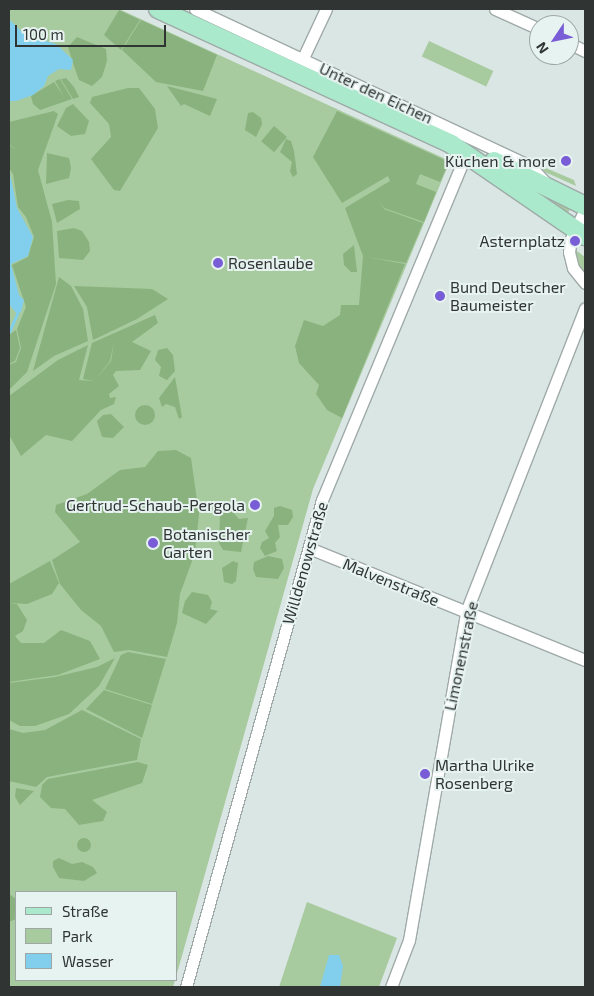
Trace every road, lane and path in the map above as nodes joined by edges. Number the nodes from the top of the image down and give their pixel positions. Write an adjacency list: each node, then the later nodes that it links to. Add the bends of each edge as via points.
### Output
1 (158, 9): 7 (main road, Unter den Eichen)
2 (195, 9): 6 (street, Unter den Eichen)
3 (326, 9): 6 (street)
4 (495, 9): 5 (street)
5 (529, 24)
6 (302, 58): 8 (street, Unter den Eichen, via 530,166)
7 (462, 151): 8 (main road, Unter den Eichen, via 497,163); 10 (main road, Unter den Eichen); 13 (street, Willdenowstraße, via 322,500)
8 (548, 189): 9 (main road, Unter den Eichen)
9 (585, 208): 10 (street)
10 (580, 232): 11 (street, via 570,243 570,258 576,273)
11 (585, 283)
12 (585, 309): 14 (street, Limonenstraße)
13 (308, 548): 14 (street, Malvenstraße); 16 (street, Willdenowstraße)
14 (466, 612): 15 (street, Malvenstraße); 17 (street, Limonenstraße, via 409,940)
15 (585, 660)
16 (186, 987)
17 (391, 987)

